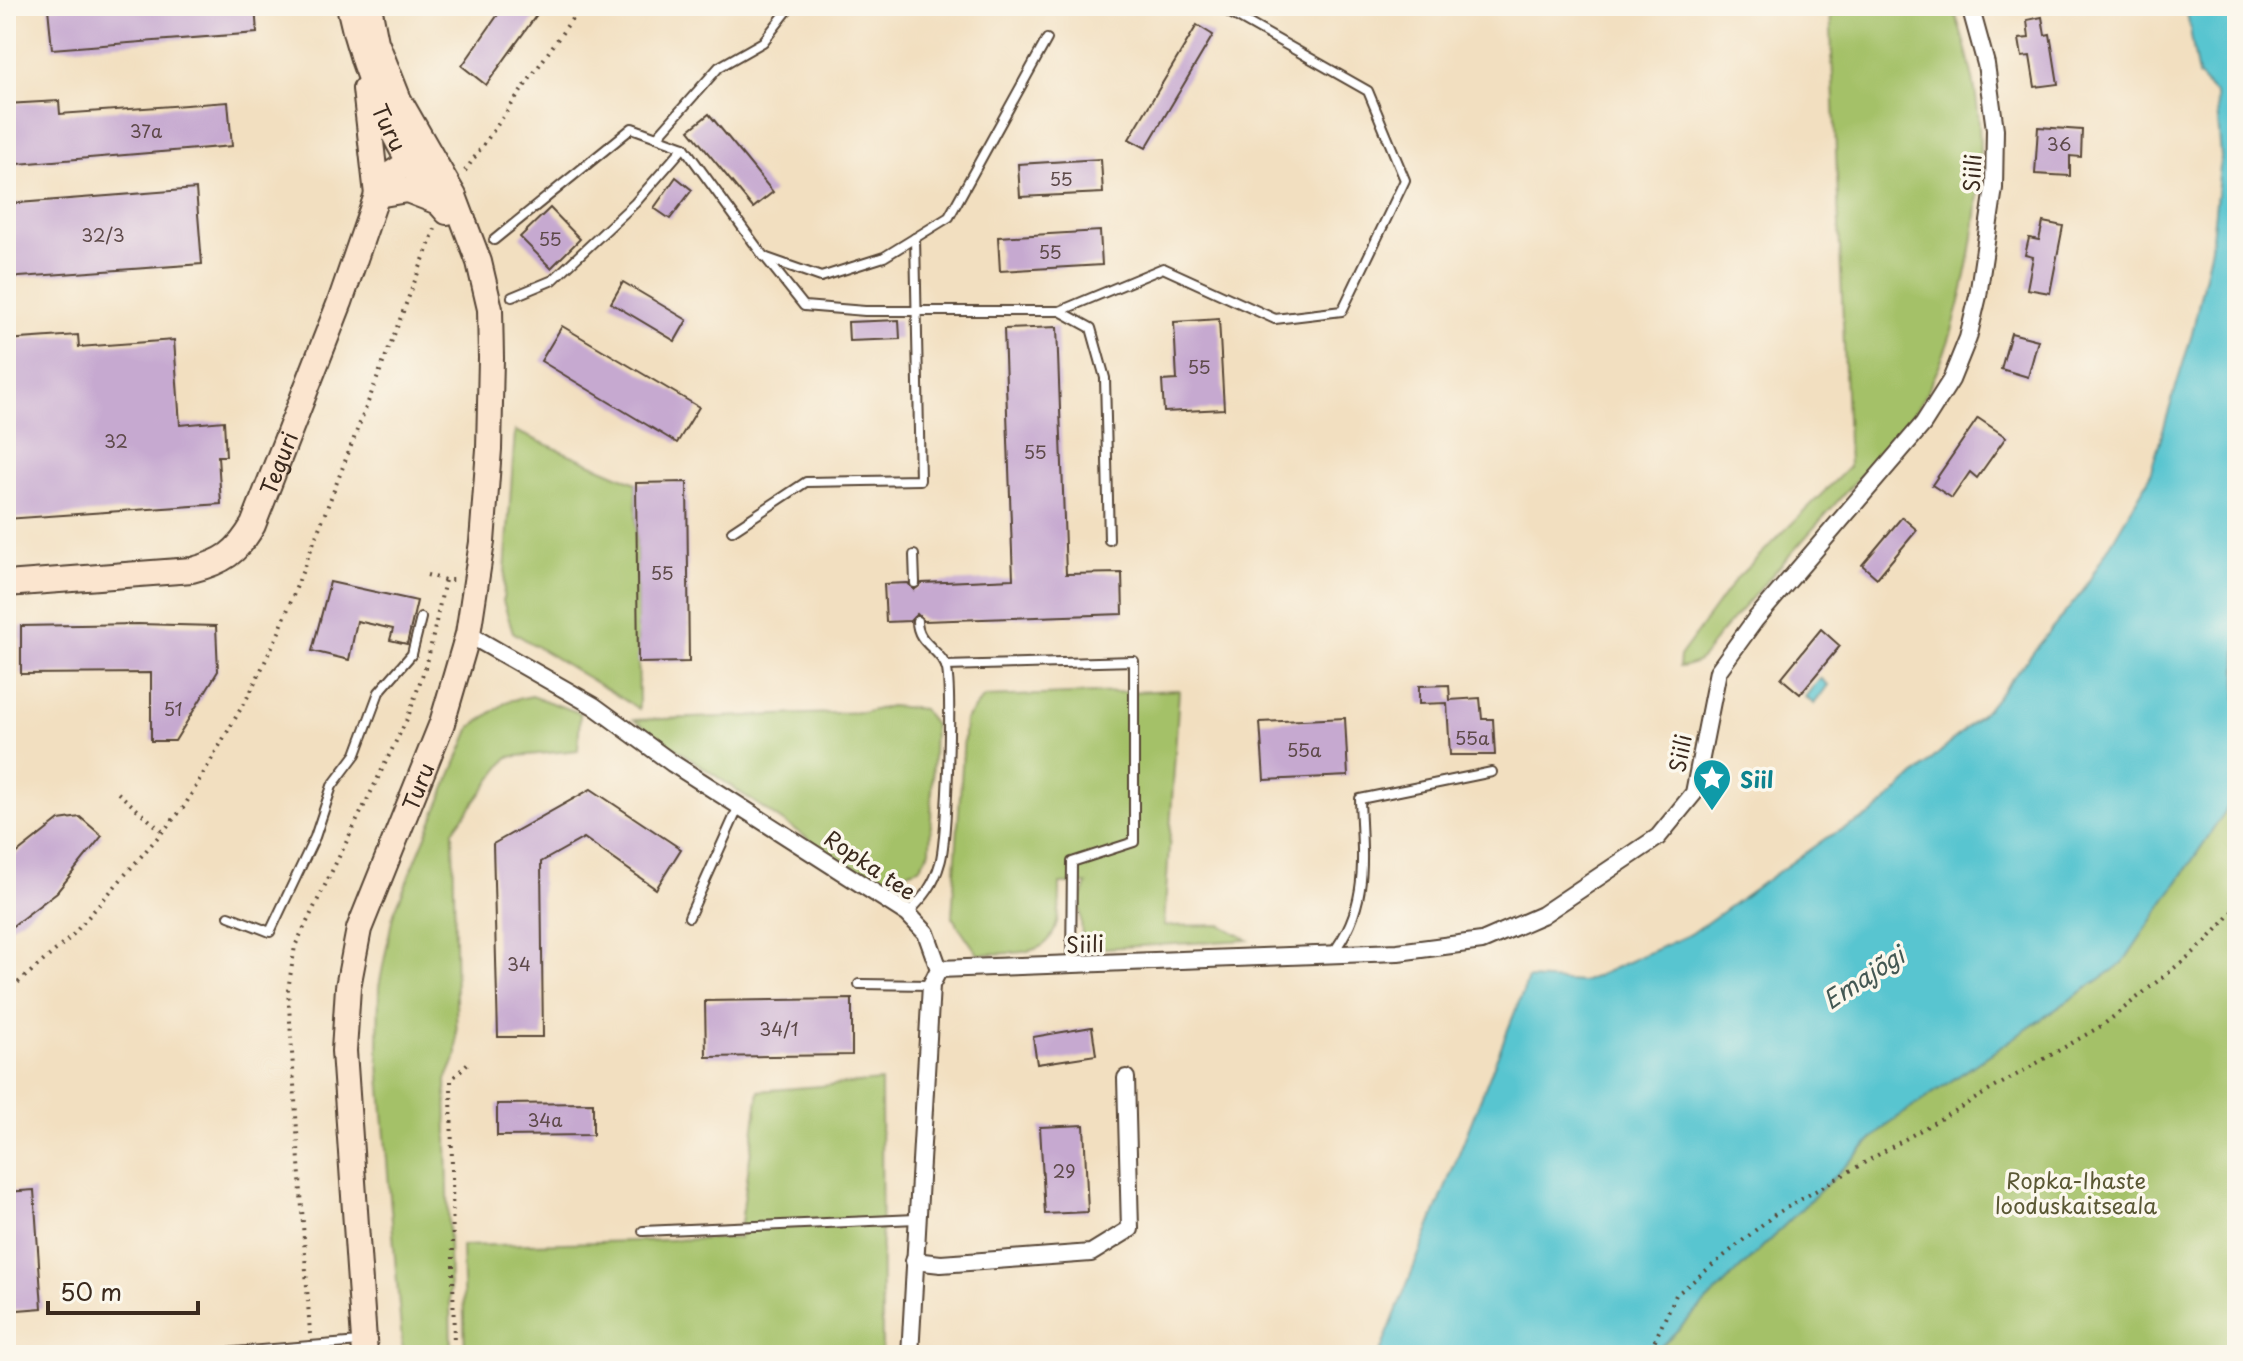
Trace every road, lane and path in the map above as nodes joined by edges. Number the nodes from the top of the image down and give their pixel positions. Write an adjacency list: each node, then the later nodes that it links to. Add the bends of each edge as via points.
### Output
1 (349, 6): 8 (main road, Turu)
2 (369, 6): 11 (main road, Turu)
3 (581, 6): 13 (path)
4 (791, 6): 9 (lane, via 763,42 719,67)
5 (1218, 6): 19 (lane, via 1368,91 1405,180 1342,311 1275,319 1163,268)
6 (1970, 6): 39 (street, Siili, via 1986,64 1995,129 1994,188 1968,338 1951,380 1923,424 1755,620 1718,671 1694,793 1658,837 1542,915 1482,941)
7 (1047, 39): 14 (lane, via 949,217)
8 (358, 47): 11 (main road, Turu); 12 (main road)
9 (657, 137): 10 (lane); 15 (lane, via 632,128)
10 (684, 147): 16 (lane); 17 (lane, via 635,203 553,280)
11 (417, 156): 12 (main road, Teguri, via 386,177); 13 (main road, Turu)
12 (377, 195): 13 (main road, via 407,190); 26 (main road, Teguri, via 240,548 221,563 192,570)
13 (445, 202): 29 (main road, Turu, via 479,262 490,309 489,449); 34 (path, via 279,632 184,807)
14 (915, 238): 16 (lane, via 884,257 821,277); 18 (lane)
15 (494, 240)
16 (764, 257): 18 (lane, via 804,306)
17 (512, 297)
18 (916, 311): 19 (lane); 20 (lane, via 920,480 806,482)
19 (1060, 311): 21 (lane, via 1091,328 1105,378)
20 (732, 531)
21 (1109, 540)
22 (914, 555): 25 (lane)
23 (427, 575): 24 (path)
24 (445, 580)
25 (915, 583)
26 (6, 584)
27 (421, 618): 37 (lane, via 412,654 379,692 356,754 332,786 315,837 270,932)
28 (917, 621): 30 (lane, via 917,633)
29 (468, 634): 33 (street, Ropka tee, via 583,699); 50 (main road, Turu, via 442,723 359,929 348,987 344,1051)
30 (946, 666): 36 (lane, via 942,858 931,890); 40 (lane, via 1134,661 1134,842 1072,862)
31 (1492, 772): 39 (lane, via 1360,799 1360,897 1349,931)
32 (118, 793): 34 (path)
33 (740, 805): 36 (street, Ropka tee); 38 (lane)
34 (163, 831): 44 (path, via 70,938)
35 (2237, 907): 54 (path, via 2204,944 2103,1025 1774,1215 1676,1295)
36 (908, 914): 41 (street, Ropka tee, via 926,933)
37 (229, 916)
38 (689, 917)
39 (1331, 955): 40 (street, Siili)
40 (1071, 966): 41 (street, Siili)
41 (939, 969): 43 (street)
42 (859, 984): 43 (lane)
43 (931, 985): 47 (street)
44 (6, 993)
45 (468, 1063): 52 (path, via 451,1080)
46 (1126, 1078): 49 (street, via 1130,1229 1091,1253 941,1264)
47 (916, 1219): 48 (lane); 49 (street)
48 (643, 1231)
49 (914, 1261): 53 (street)
50 (365, 1351): 51 (lane)
51 (198, 1355)
52 (454, 1355)
53 (910, 1355)
54 (1648, 1355)

